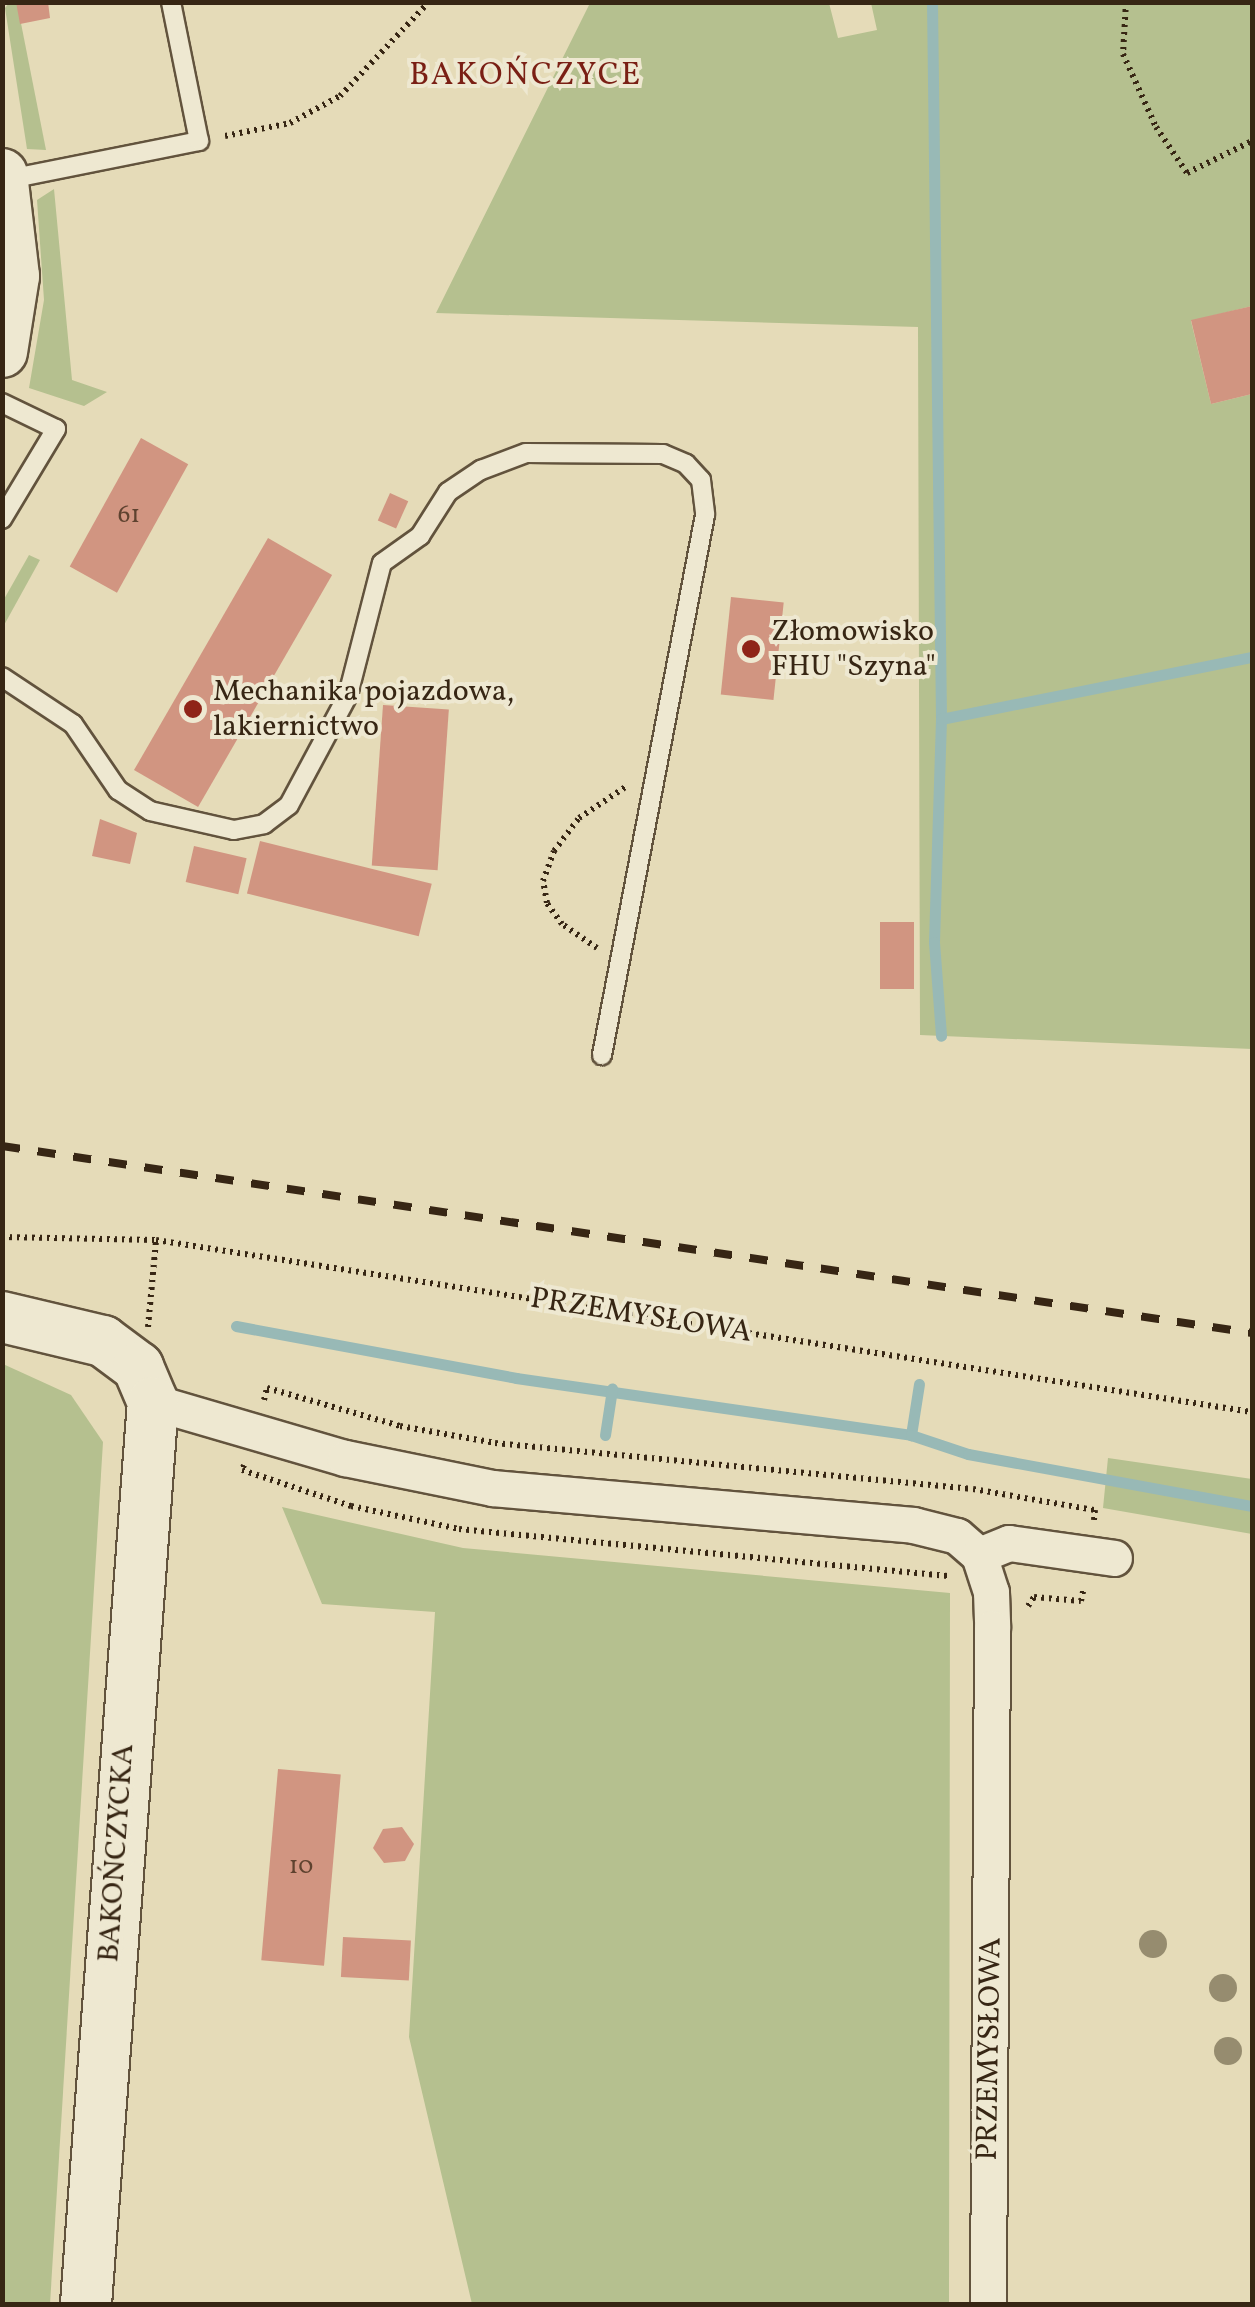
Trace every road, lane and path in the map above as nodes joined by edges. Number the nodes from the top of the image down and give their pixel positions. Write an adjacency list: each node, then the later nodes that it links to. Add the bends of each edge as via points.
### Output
1 (172, 2): 4 (lane)
2 (429, 2): 4 (path, via 340,96 290,123)
3 (1126, 2): 5 (path, via 1122,54 1156,127 1187,173)
4 (199, 141): 6 (lane)
5 (1252, 141)
6 (3, 177): 7 (street, via 14,276)
7 (2, 352)
8 (2, 404): 9 (lane, via 56,429)
9 (2, 518)
10 (2, 677): 11 (lane, via 74,724 118,790 150,811 234,830 264,824 289,804 348,695 382,562 420,536 448,492 526,453 663,454 701,480 706,515)
11 (656, 776): 12 (lane); 12 (path, via 620,788 579,818 554,851 543,880 547,904 562,924)
12 (621, 965): 13 (lane)
13 (602, 1055)
14 (2, 1237): 15 (path, PRZEMYSŁOWA)
15 (156, 1240): 17 (path); 18 (path, PRZEMYSŁOWA)
16 (2, 1317): 17 (street, via 103,1341)
17 (146, 1384): 19 (street); 23 (street, BAKOŃCZYCKA)
18 (1252, 1412)
19 (254, 1431): 20 (street, via 344,1458 492,1488 913,1526 957,1536); 21 (path, via 267,1388 400,1426 495,1443 973,1489 1095,1510)
20 (978, 1556): 21 (street, via 1009,1543); 24 (street, PRZEMYSŁOWA, via 991,1592 992,1628)
21 (1101, 1556): 22 (path, via 1082,1600 1034,1597)
22 (1023, 1613)
23 (86, 2304)
24 (988, 2304)

